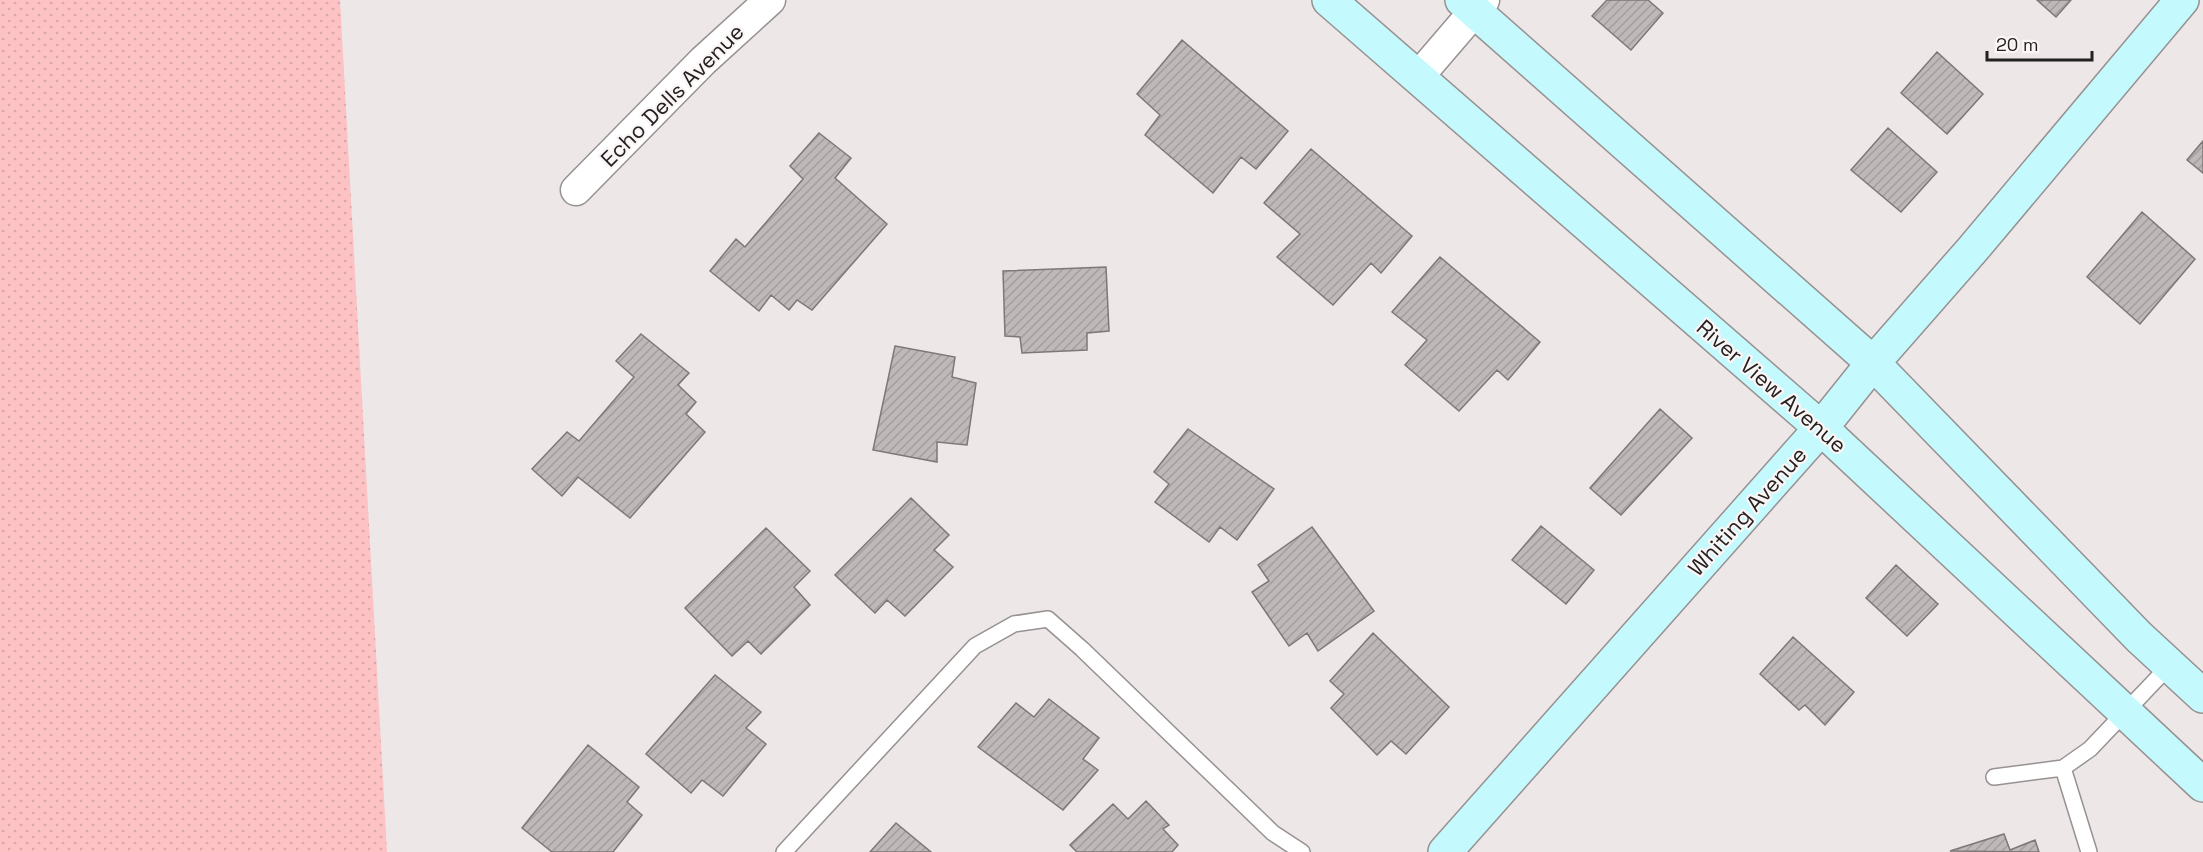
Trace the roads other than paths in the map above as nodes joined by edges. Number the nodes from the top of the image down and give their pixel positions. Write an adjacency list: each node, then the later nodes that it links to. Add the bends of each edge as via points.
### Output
1 (770, 0): 6 (street, Echo Dells Avenue, via 703,61)
2 (1329, 0): 5 (main road, River View Avenue)
3 (2182, 0): 7 (main road, Whiting Avenue)
4 (1474, 4): 5 (street); 7 (main road)
5 (1418, 77): 8 (main road, River View Avenue)
6 (576, 190)
7 (1873, 363): 8 (main road, Whiting Avenue); 9 (main road)
8 (1821, 428): 11 (main road, River View Avenue); 17 (main road, Whiting Avenue)
9 (2170, 665): 10 (main road); 11 (lane)
10 (2203, 696)
11 (2126, 712): 12 (lane, via 2090,749); 14 (main road, River View Avenue)
12 (2063, 768): 13 (lane); 18 (lane)
13 (1994, 777)
14 (2203, 785)
15 (784, 852): 16 (lane, via 975,646 1014,624 1048,619 1273,833)
16 (1302, 852)
17 (1445, 852)
18 (2089, 852)

